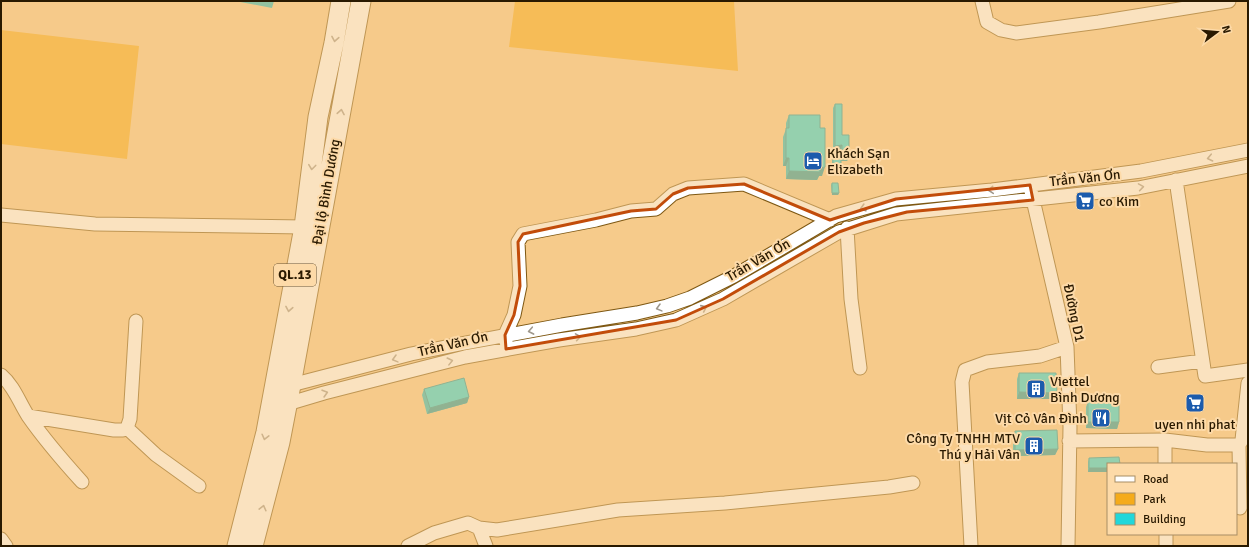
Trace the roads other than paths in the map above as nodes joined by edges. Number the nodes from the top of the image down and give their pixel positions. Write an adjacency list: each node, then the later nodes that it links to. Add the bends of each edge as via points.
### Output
1 (341, 1): 13 (highway, Đại lộ Bình Dương / QL.13, one-way to 13, via 318,117)
2 (361, 1): 25 (highway, Đại lộ Bình Dương / QL.13, one-way to 2)
3 (982, 1): 5 (street, via 987,22 1001,30 1016,33)
4 (1228, 1): 5 (street)
5 (1160, 7)
6 (1248, 150): 9 (street, Trần Văn Ơn, one-way to 9, via 1174,166)
7 (1248, 166): 8 (street, Trần Văn Ơn)
8 (1176, 180): 10 (street, Trần Văn Ơn, one-way to 8, via 1138,188); 19 (street)
9 (1030, 185): 10 (street, Đường D1); 12 (street, Trần Văn Ơn, one-way to 12, via 896,199)
10 (1033, 200): 14 (street, Trần Văn Ơn, via 907,212); 17 (street, Đường D1)
11 (1, 215): 13 (street, via 95,224)
12 (830, 220): 16 (street, Trần Văn Ơn, one-way to 16, via 734,276 690,298 637,313); 16 (street, via 744,184 688,188 673,194 656,210 631,211 523,234 518,242 520,286 514,315)
13 (304, 227): 41 (highway, Đại lộ Bình Dương / QL.13, one-way to 41, via 266,432)
14 (847, 228): 18 (street, Trần Văn Ơn, one-way to 14, via 636,329 676,320 723,299); 21 (street, via 851,299)
15 (136, 321): 28 (street, via 130,418)
16 (505, 336): 18 (street); 25 (street, Trần Văn Ơn, one-way to 25, via 411,354)
17 (1067, 348): 30 (street, Đường D1); 45 (street, via 1040,356 987,362 965,370 962,382)
18 (506, 349): 26 (street, Trần Văn Ơn, one-way to 18, via 411,370)
19 (1202, 361): 20 (street); 22 (street, via 1205,376)
20 (1158, 367)
21 (860, 368)
22 (1248, 370)
23 (1, 375): 27 (street, via 9,382)
24 (1248, 383): 31 (street, via 1242,440)
25 (291, 385): 26 (highway, Đại lộ Bình Dương / QL.13)
26 (287, 404): 42 (highway, Đại lộ Bình Dương / QL.13, one-way to 26)
27 (28, 416): 28 (street, via 114,430); 33 (street)
28 (127, 428): 35 (street, via 156,455)
29 (1165, 440): 30 (street); 31 (street, via 1207,445); 32 (street)
30 (1070, 441): 46 (street, Đường D1)
31 (1239, 445): 36 (street)
32 (1165, 463)
33 (82, 482)
34 (913, 483): 37 (street, via 725,503 618,510 497,530)
35 (198, 486)
36 (1242, 508)
37 (479, 528): 43 (street, via 468,523 454,526); 44 (street)
38 (1166, 535): 47 (street)
39 (1, 539): 40 (street)
40 (6, 546)
41 (238, 546)
42 (253, 546)
43 (408, 546)
44 (486, 546)
45 (971, 546)
46 (1068, 546)
47 (1166, 546)

